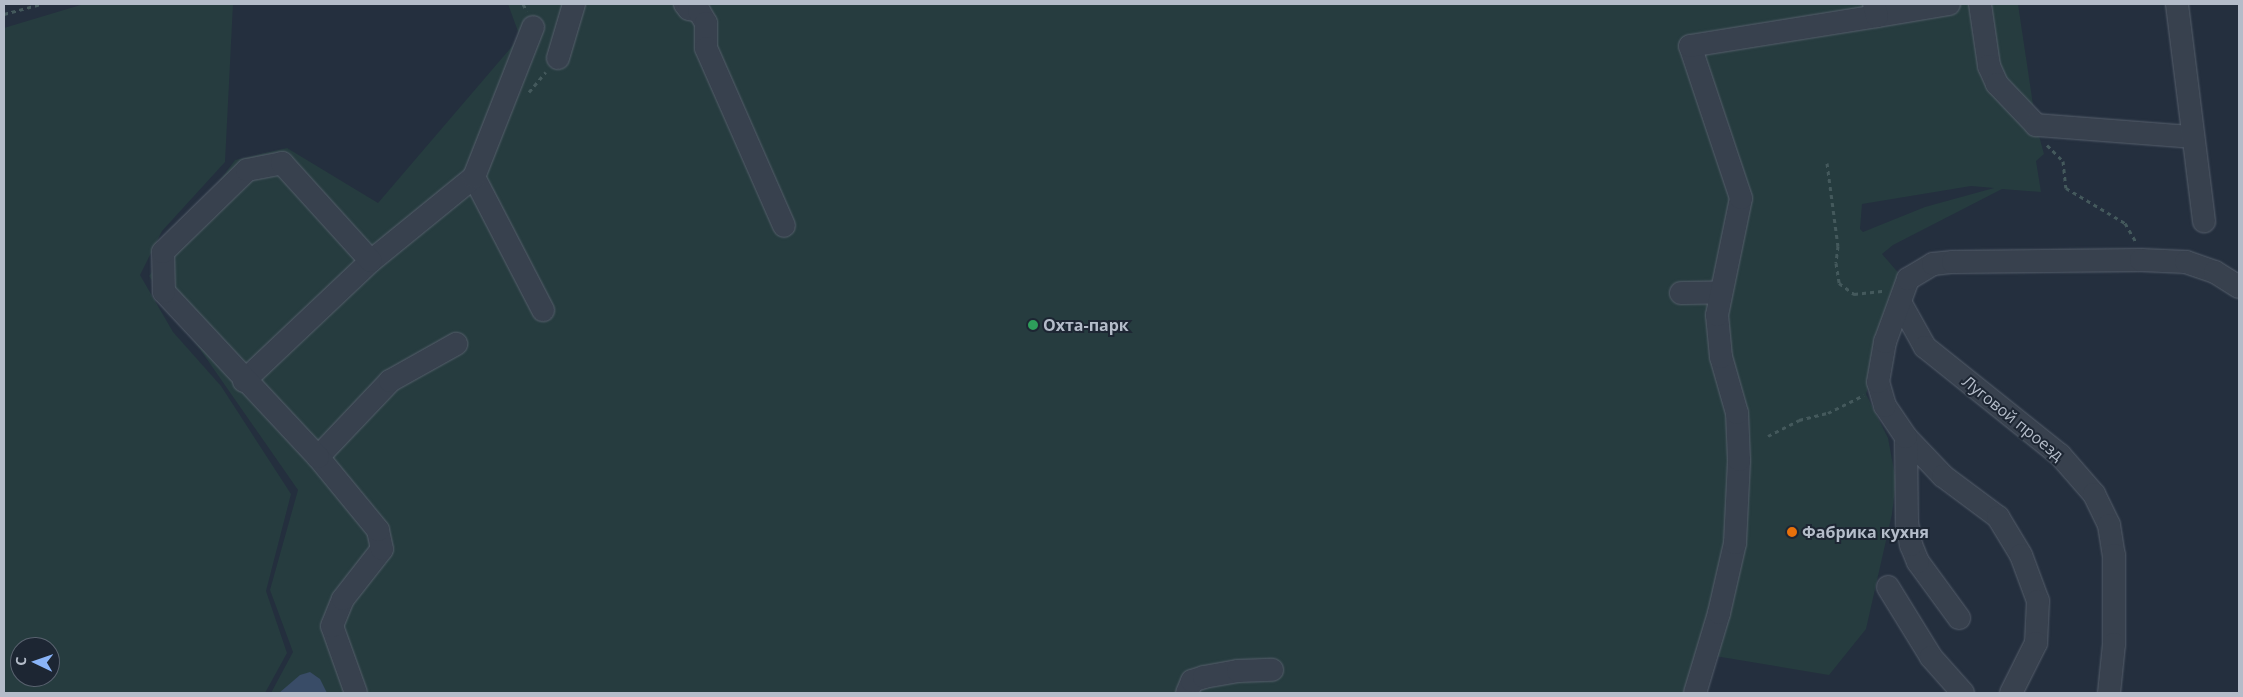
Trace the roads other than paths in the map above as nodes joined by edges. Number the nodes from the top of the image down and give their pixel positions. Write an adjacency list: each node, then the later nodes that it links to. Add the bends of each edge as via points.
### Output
1 (574, 4): 8 (street)
2 (686, 4): 12 (street, via 689,9 699,12 706,24 706,48)
3 (1949, 4): 6 (street)
4 (1980, 4): 9 (street, via 1989,66 1997,84 2040,126)
5 (2177, 4): 9 (street)
6 (1876, 10): 16 (street, via 1690,46 1741,198)
7 (533, 27): 10 (street)
8 (558, 58)
9 (2193, 137): 11 (street)
10 (474, 178): 13 (street); 18 (street)
11 (2204, 221)
12 (784, 226)
13 (371, 261): 20 (street); 20 (street, via 282,163 247,170 163,252 164,292)
14 (2239, 287): 17 (street, via 2215,272 2186,262 1953,262 1933,264 1919,272 1908,279)
15 (1681, 292): 16 (street)
16 (1720, 292): 28 (street, via 1717,315 1721,357 1737,413 1739,460 1735,543)
17 (1902, 294): 21 (street, via 1885,342 1878,382 1885,406); 31 (street, Луговой проезд, via 1925,347 2060,455 2094,494 2109,525 2114,555 2114,636)
18 (543, 310)
19 (456, 344): 22 (street, via 390,381)
20 (244, 381): 22 (street)
21 (1906, 437): 24 (street, via 1907,523 1911,545 1918,562); 30 (street, via 1943,476 1998,517 2021,555 2038,601 2036,643)
22 (318, 457): 26 (street, via 378,530 382,549 343,599 332,626)
23 (1888, 587): 29 (street, via 1931,657)
24 (1959, 618)
25 (1272, 670): 27 (street, via 1204,677 1192,681)
26 (356, 693)
27 (1187, 693)
28 (1695, 693)
29 (1963, 693)
30 (2011, 693)
31 (2109, 693)

